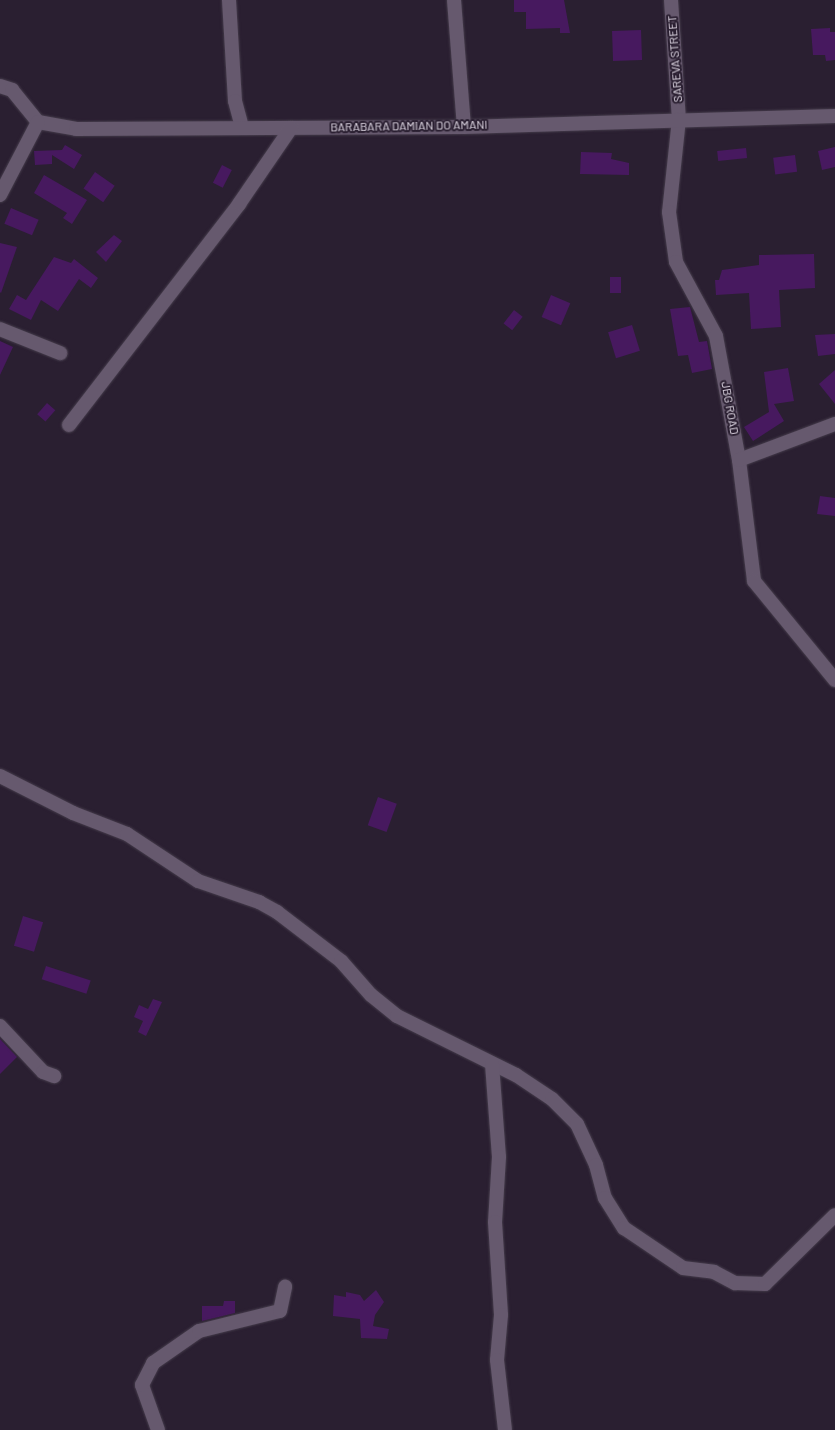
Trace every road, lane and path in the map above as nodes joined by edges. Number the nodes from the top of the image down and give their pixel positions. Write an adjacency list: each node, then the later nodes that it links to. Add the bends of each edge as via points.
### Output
1 (229, 0): 9 (street, via 235,101)
2 (454, 0): 8 (street)
3 (671, 0): 6 (street, SAREVA STREET)
4 (0, 86): 7 (street, via 12,90)
5 (835, 116): 6 (street, BARABARA DAMIAN DO AMANI)
6 (679, 119): 8 (street, BARABARA DAMIAN DO AMANI); 16 (street, JBG ROAD, via 670,212 676,262 716,336)
7 (38, 122): 9 (street, BARABARA DAMIAN DO AMANI, via 112,130); 11 (street)
8 (464, 126): 10 (street, BARABARA DAMIAN DO AMANI)
9 (242, 127): 10 (street, BARABARA DAMIAN DO AMANI)
10 (291, 128): 15 (street, via 239,204)
11 (0, 195)
12 (0, 330): 13 (street)
13 (60, 353)
14 (835, 424): 16 (street)
15 (69, 425)
16 (739, 460): 17 (street, JBG ROAD, via 754,581)
17 (835, 680)
18 (0, 776): 20 (street, via 72,813 126,834 198,881 271,908 334,955 371,995 397,1016)
19 (0, 1026): 21 (street, via 42,1072)
20 (492, 1064): 22 (street, via 552,1099 577,1124 613,1214 652,1251 683,1268 714,1272 736,1283 765,1284); 25 (street, via 499,1157 495,1222 501,1315 497,1360)
21 (54, 1076)
22 (835, 1215)
23 (285, 1287): 24 (street, via 280,1311 199,1331 153,1363 142,1385)
24 (158, 1430)
25 (505, 1430)

